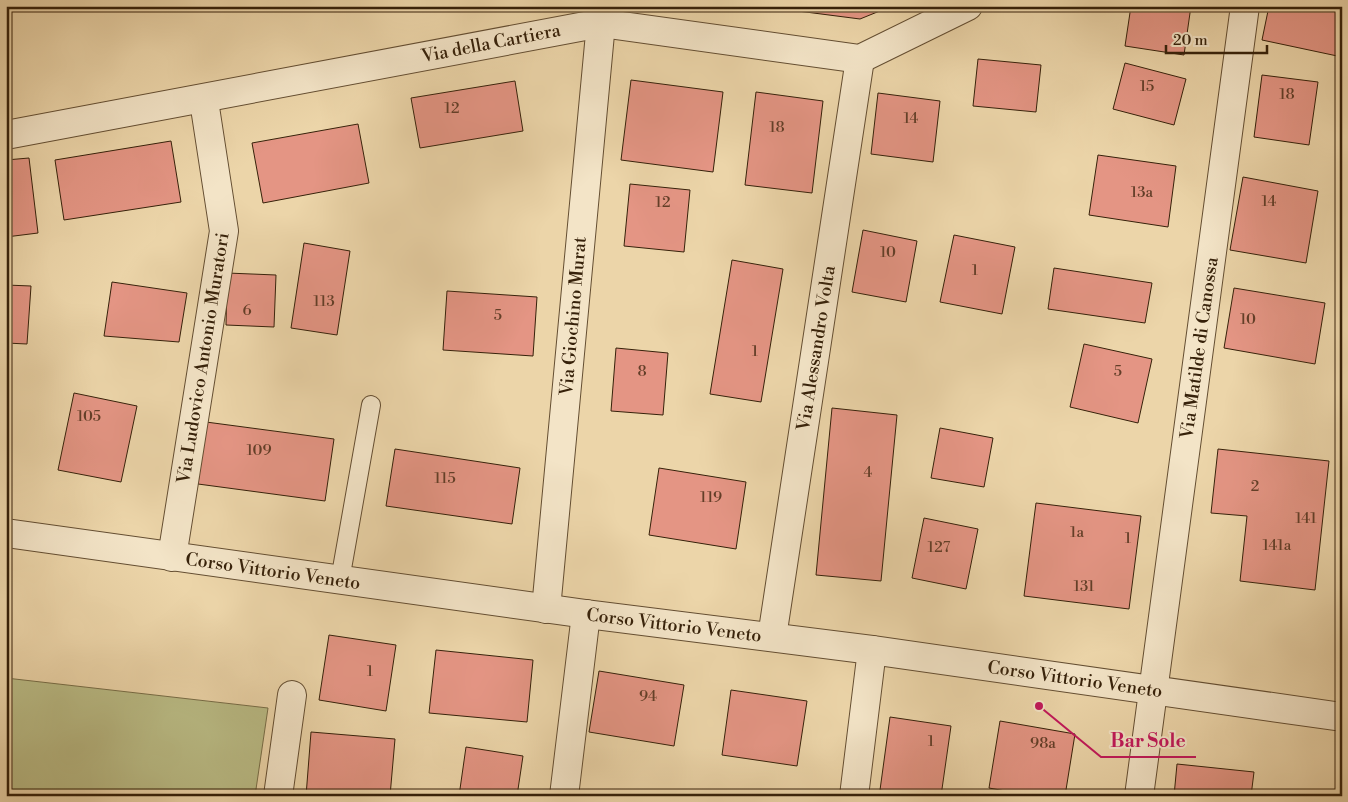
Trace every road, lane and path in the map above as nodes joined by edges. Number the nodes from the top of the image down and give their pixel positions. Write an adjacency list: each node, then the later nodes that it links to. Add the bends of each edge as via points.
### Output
1 (968, 6): 4 (street)
2 (1245, 6): 15 (street, Via Matilde di Canossa)
3 (601, 23): 4 (street, Via della Cartiera); 6 (street, Via della Cartiera); 11 (street, Via Giochino Murat)
4 (860, 59): 13 (street, Via Alessandro Volta)
5 (204, 101): 9 (street, Via Ludovico Antonio Muratori, via 224,231)
6 (6, 135)
7 (371, 405): 10 (lane)
8 (6, 533): 9 (street, Corso Vittorio Veneto)
9 (172, 557): 10 (street, Corso Vittorio Veneto)
10 (340, 580): 11 (street, Corso Vittorio Veneto)
11 (546, 609): 12 (street, Corso Vittorio Veneto)
12 (586, 614): 13 (street, Corso Vittorio Veneto); 19 (street)
13 (772, 637): 14 (street, Corso Vittorio Veneto)
14 (872, 650): 15 (street, Corso Vittorio Veneto); 20 (street)
15 (1152, 690): 17 (street, Corso Vittorio Veneto); 21 (street, Via Matilde di Canossa)
16 (292, 695): 18 (street)
17 (1342, 717)
18 (278, 796)
19 (564, 796)
20 (854, 796)
21 (1139, 796)

